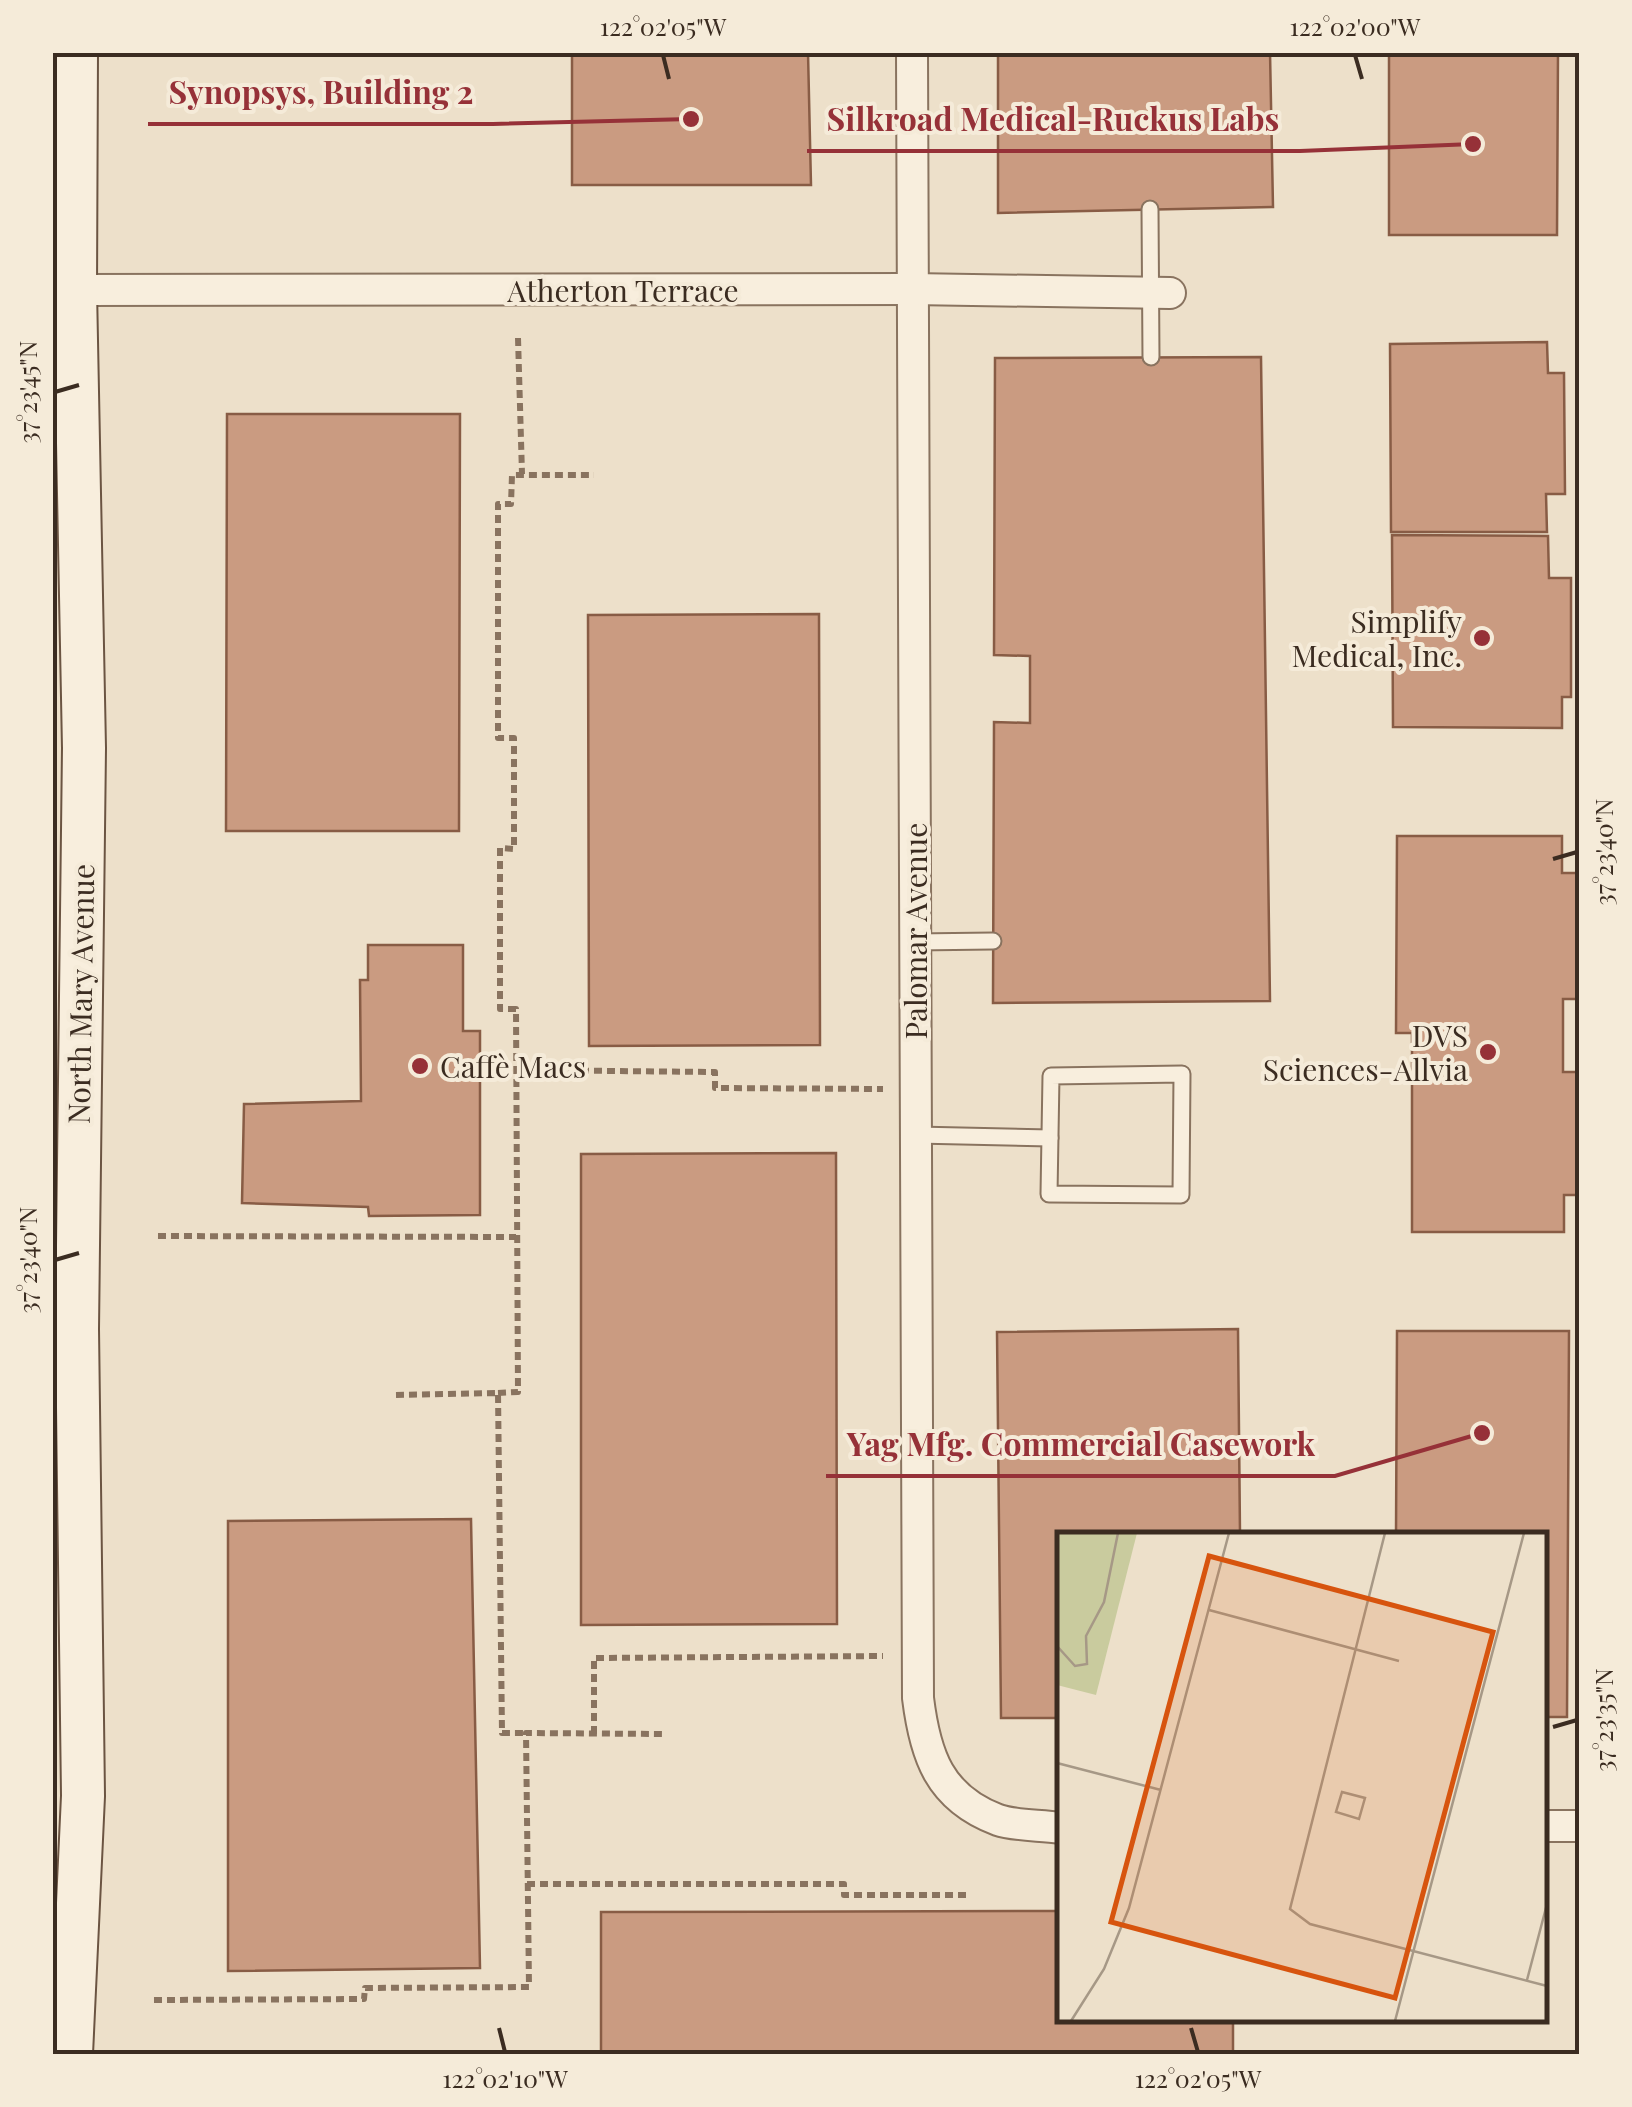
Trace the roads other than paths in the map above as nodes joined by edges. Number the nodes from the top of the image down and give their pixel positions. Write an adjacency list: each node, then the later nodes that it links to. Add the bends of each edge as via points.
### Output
1 (76, 52): 5 (street, North Mary Avenue)
2 (912, 52): 4 (street, Palomar Avenue)
3 (1150, 209): 6 (lane)
4 (912, 289): 5 (street, Atherton Terrace); 6 (street, Atherton Terrace); 9 (street, Palomar Avenue)
5 (75, 290): 12 (street, North Mary Avenue, via 84,748)
6 (1161, 292): 7 (lane)
7 (1151, 357)
8 (993, 941): 9 (lane)
9 (915, 942): 10 (street, Palomar Avenue)
10 (916, 1134): 11 (lane); 15 (street, Palomar Avenue, via 923,1740 958,1798 1000,1821)
11 (1050, 1138): 11 (lane, via 1051,1076 1182,1074 1181,1195 1049,1194)
12 (65, 1328): 16 (street, North Mary Avenue, via 83,1796)
13 (1547, 1826): 14 (street)
14 (1580, 1826)
15 (1057, 1828)
16 (72, 2054)

